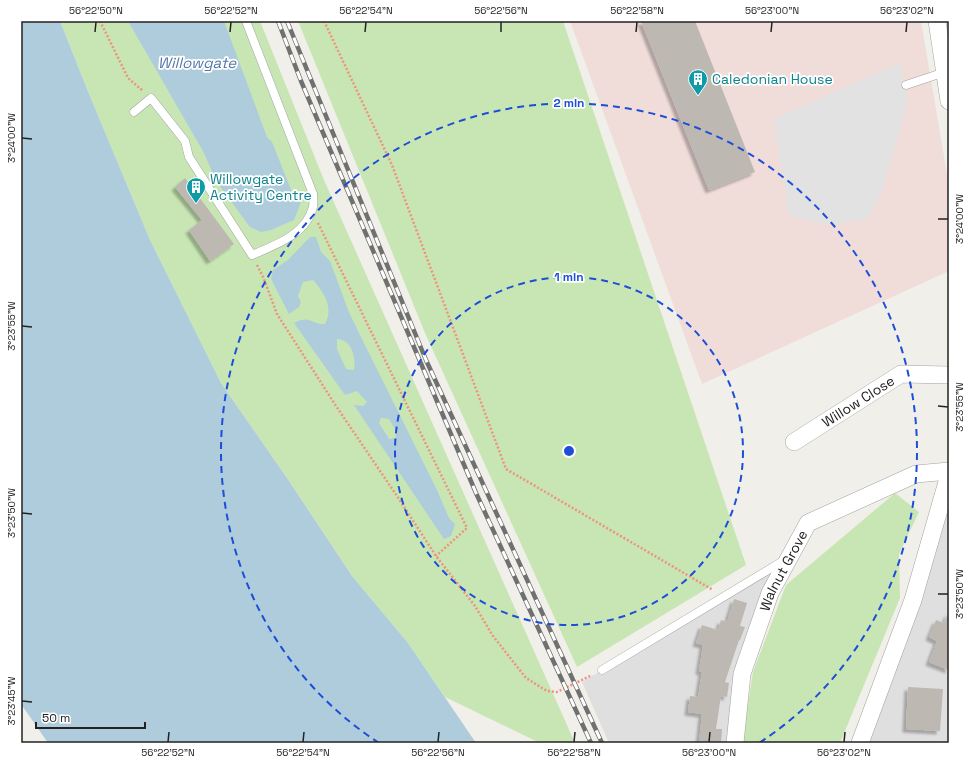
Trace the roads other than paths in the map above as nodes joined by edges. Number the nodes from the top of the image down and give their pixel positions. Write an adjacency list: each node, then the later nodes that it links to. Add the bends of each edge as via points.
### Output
1 (246, 21): 6 (lane, via 313,194 313,206 309,217 291,237 252,256 189,157 185,141 151,98)
2 (937, 21): 3 (street)
3 (944, 72): 4 (lane); 5 (street)
4 (906, 85)
5 (949, 101)
6 (134, 112)
7 (949, 376): 8 (street, Willow Close, via 901,374)
8 (794, 442)
9 (949, 471): 11 (street, Walnut Grove, via 916,474 808,523)
10 (949, 475): 14 (street, via 913,600)
11 (790, 557): 12 (lane); 13 (street, Walnut Grove, via 770,594 742,674)
12 (602, 670)
13 (735, 743)
14 (860, 743)

